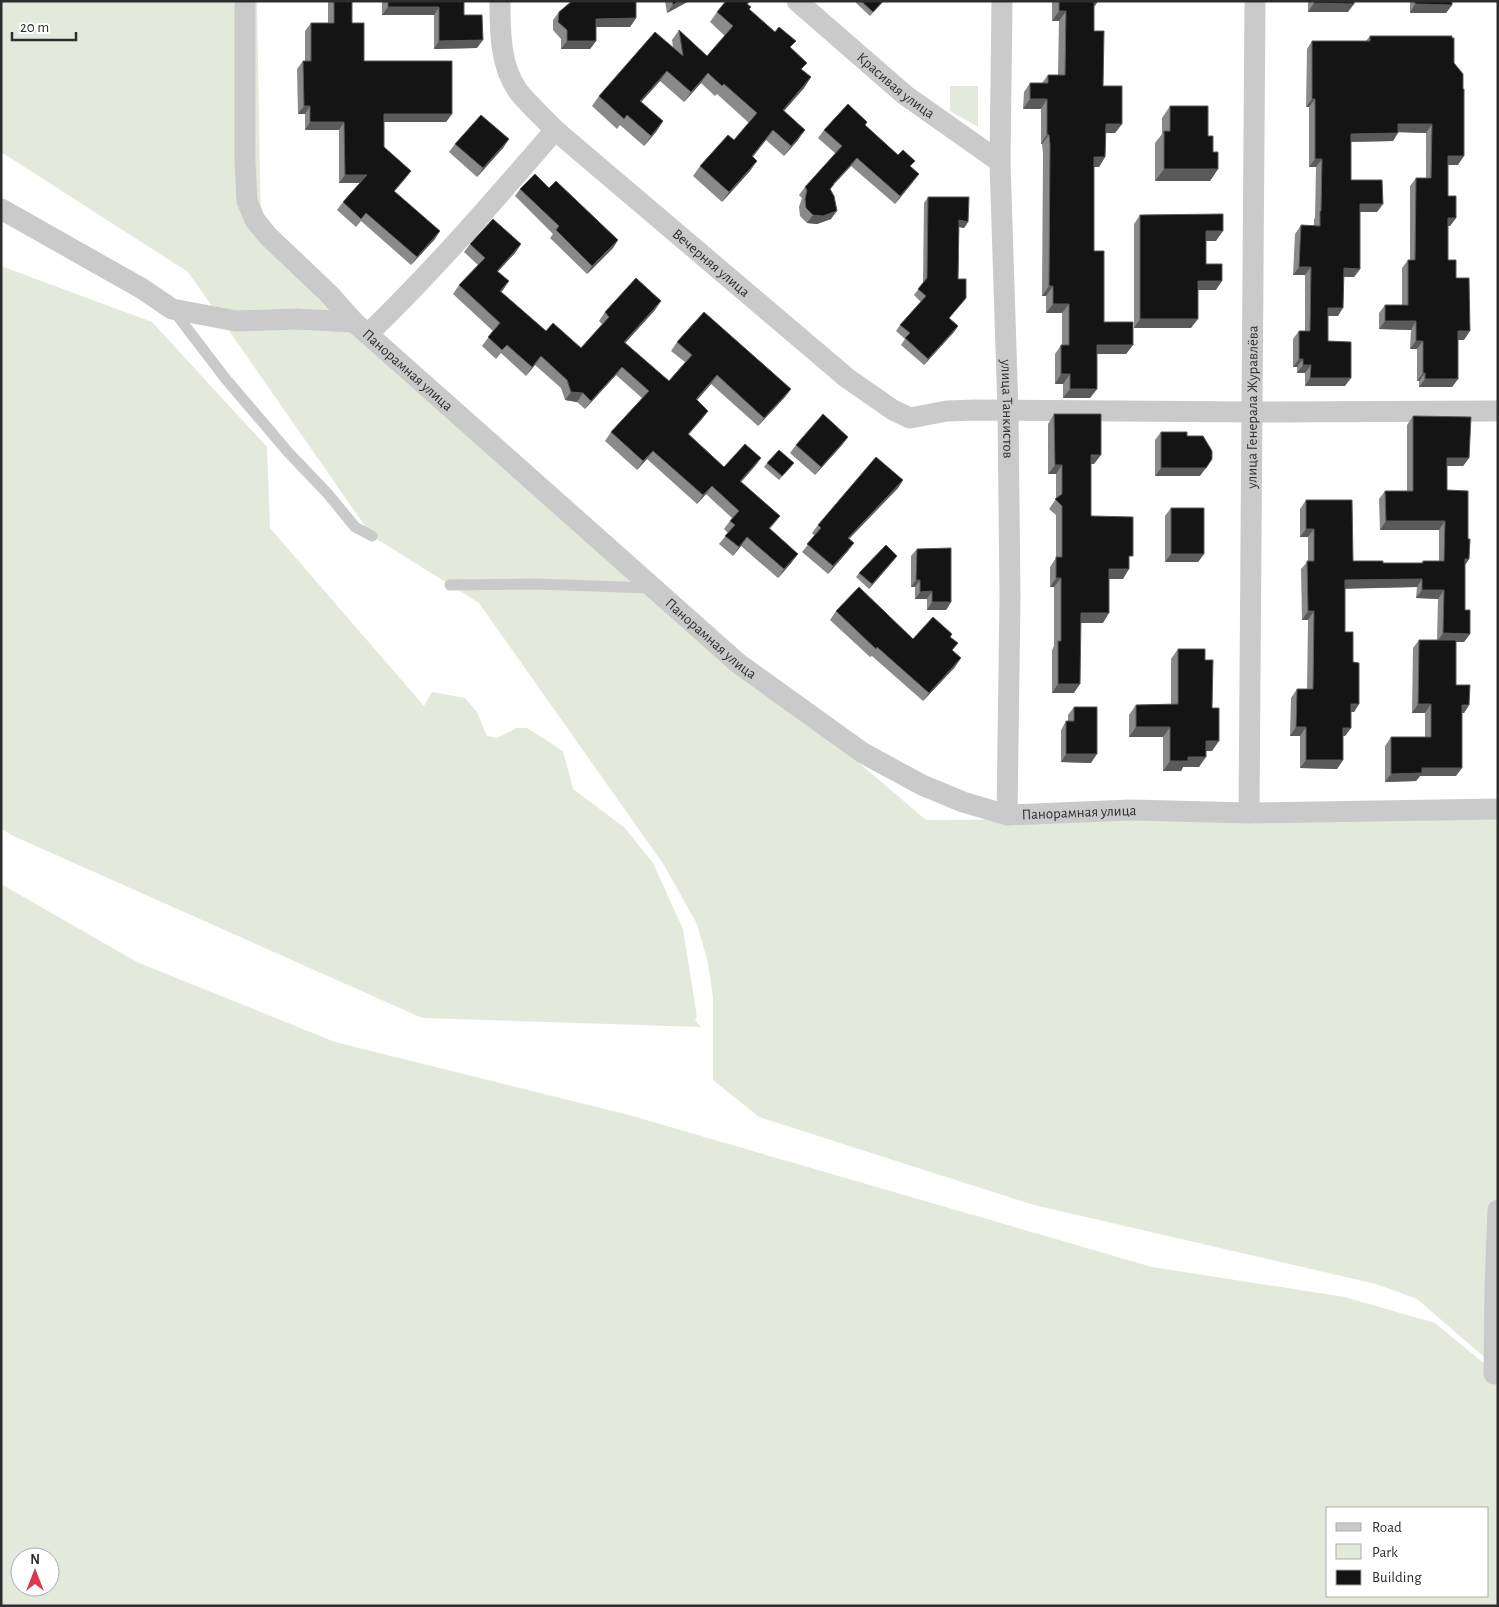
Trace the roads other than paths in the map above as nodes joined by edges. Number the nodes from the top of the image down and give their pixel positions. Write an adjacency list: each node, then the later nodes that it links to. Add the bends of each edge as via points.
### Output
1 (245, 1): 10 (street, Панорамная улица, via 247,201 255,220 268,236)
2 (500, 1): 6 (street, Вечерняя улица, via 506,66 518,90)
3 (797, 1): 7 (street, Красивая улица, via 905,95)
4 (1002, 1): 7 (street, улица Танкистов)
5 (1255, 1): 12 (street, улица Генерала Журавлёва)
6 (555, 130): 10 (street, via 396,307); 11 (street, Вечерняя улица, via 847,378 893,410 910,418 947,411)
7 (1000, 162): 11 (street, улица Танкистов)
8 (1, 209): 9 (street, via 142,288)
9 (172, 309): 10 (street, via 236,321 296,319); 14 (lane, via 224,378 288,452 355,527)
10 (361, 328): 16 (street, Панорамная улица)
11 (1008, 411): 12 (street, Вечерняя улица); 19 (street, улица Танкистов)
12 (1252, 412): 13 (street, Вечерняя улица); 18 (street, улица Генерала Журавлёва)
13 (1498, 412)
14 (372, 536)
15 (450, 585): 16 (lane)
16 (655, 588): 19 (street, Панорамная улица, via 739,664 863,753 922,785)
17 (1498, 810): 18 (street, Панорамная улица)
18 (1249, 813): 19 (street, Панорамная улица, via 1131,810)
19 (1007, 815)
20 (1498, 1210): 21 (street)
21 (1494, 1374)

